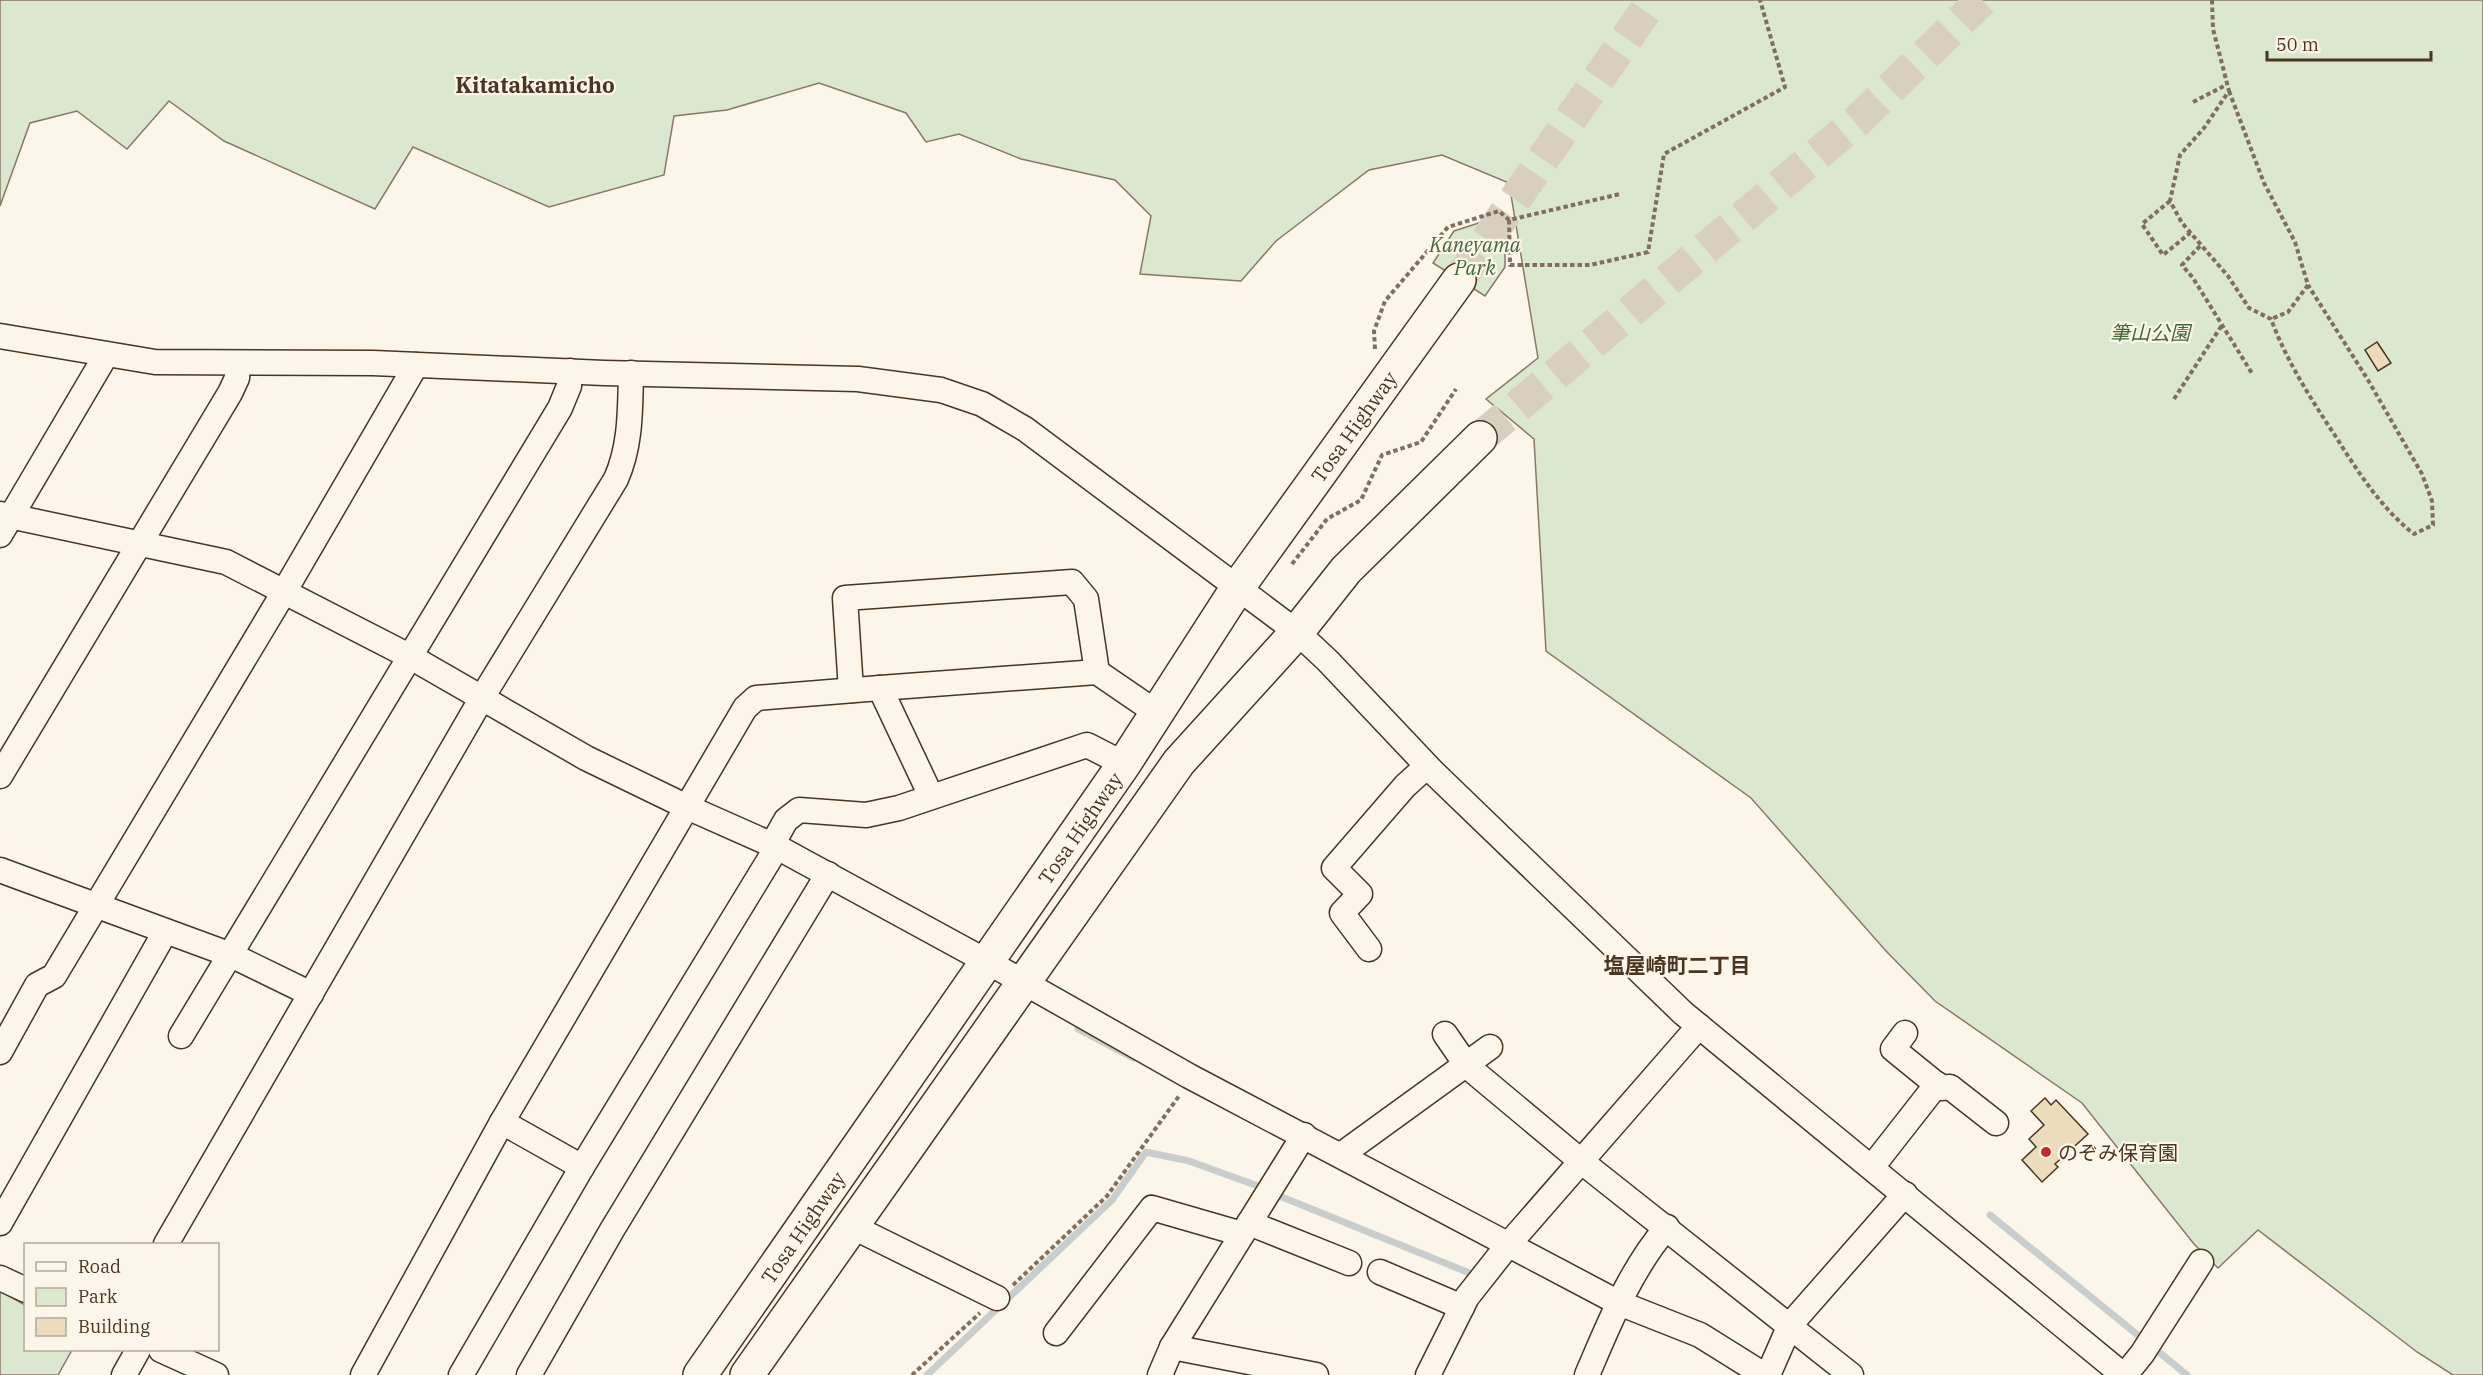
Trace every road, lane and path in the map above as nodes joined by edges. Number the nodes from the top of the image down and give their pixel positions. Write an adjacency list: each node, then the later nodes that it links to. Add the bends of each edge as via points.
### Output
1 (1760, 0): 8 (path, via 1785,87 1664,154 1648,252 1590,265 1510,265)
2 (2212, 0): 3 (path, via 2213,29)
3 (2226, 86): 4 (path); 5 (path)
4 (2229, 92): 7 (path, via 2180,155); 12 (path, via 2264,183 2295,242)
5 (2193, 102)
6 (1620, 194): 8 (path)
7 (2170, 201): 9 (path); 9 (path, via 2142,224 2163,255)
8 (1509, 220): 16 (path, via 1499,211 1448,227 1385,301 1374,331)
9 (2190, 233): 10 (path)
10 (2200, 246): 13 (path, via 2228,276 2249,308); 14 (path, via 2182,265)
11 (1459, 280): 29 (highway, Tosa Highway)
12 (2308, 285): 13 (path, via 2288,312); 13 (path, via 2422,474 2432,501 2433,525 2414,534 2396,520 2305,390)
13 (2271, 319)
14 (2222, 325): 22 (path); 24 (path)
15 (0, 336): 17 (street)
16 (1375, 351)
17 (106, 355): 18 (street, via 155,362); 26 (street)
18 (238, 363): 19 (street); 27 (street, via 230,393)
19 (416, 365): 20 (street); 30 (street)
20 (570, 371): 21 (street); 32 (street, via 561,408)
21 (631, 373): 29 (street, via 858,379 941,390 982,404 1025,429); 36 (street, via 625,458 616,478)
22 (2253, 375)
23 (1456, 388): 28 (path, via 1420,442 1382,455 1361,500 1327,519)
24 (2174, 399)
25 (1480, 438): 31 (highway, Tosa Highway, via 1346,570)
26 (4, 522): 27 (street)
27 (139, 544): 30 (street, via 226,562); 40 (street)
28 (1292, 564)
29 (1238, 587): 31 (street); 37 (highway, Tosa Highway)
30 (284, 592): 32 (street); 46 (street)
31 (1297, 632): 39 (street); 51 (highway, Tosa Highway, via 1179,762)
32 (409, 656): 36 (street); 49 (street)
33 (1097, 672): 34 (street); 35 (street, via 1086,599 1072,582 845,598); 37 (street)
34 (880, 688): 35 (street); 41 (street)
35 (851, 690): 42 (street, via 756,698 744,708)
36 (483, 696): 42 (street, via 586,758); 52 (street)
37 (1157, 713): 38 (highway, Tosa Highway)
38 (1124, 764): 41 (street, via 1087,746); 50 (highway, Tosa Highway)
39 (1427, 766): 48 (street, via 1334,868 1360,894 1342,913); 53 (street)
40 (0, 776)
41 (931, 796): 43 (street, via 899,808 866,814 799,810 786,820)
42 (687, 807): 43 (street); 63 (street)
43 (775, 846): 45 (street); 68 (street)
44 (0, 870): 46 (street)
45 (828, 874): 50 (street); 94 (street, via 612,1230)
46 (94, 906): 47 (street); 54 (street, via 54,976 37,985)
47 (165, 932): 49 (street); 71 (street)
48 (1369, 948)
49 (231, 955): 52 (street); 57 (street)
50 (986, 961): 51 (street); 95 (highway, Tosa Highway)
51 (1022, 982): 61 (street); 72 (highway, Tosa Highway)
52 (311, 994): 75 (street)
53 (1699, 1026): 67 (street); 69 (street)
54 (6, 1027): 59 (street)
55 (1905, 1033): 62 (street, via 1893,1049)
56 (1445, 1034): 60 (street)
57 (181, 1036)
58 (1490, 1047): 60 (street)
59 (0, 1052)
60 (1467, 1065): 66 (street); 67 (street)
61 (1189, 1076): 65 (street); 82 (path, via 1182,1092 1107,1196)
62 (1937, 1084): 64 (street, via 1950,1088); 69 (street)
63 (502, 1122): 68 (street); 92 (street)
64 (1996, 1123)
65 (1304, 1136): 66 (street); 74 (street)
66 (1341, 1155): 76 (street)
67 (1582, 1162): 73 (street); 76 (street)
68 (582, 1167): 93 (street)
69 (1872, 1167): 70 (street)
70 (1905, 1194): 85 (street); 104 (street)
71 (0, 1224)
72 (851, 1226): 82 (street); 96 (highway, Tosa Highway)
73 (1667, 1227): 83 (street, via 1648,1248); 85 (street)
74 (1246, 1228): 78 (street); 86 (street, via 1152,1208); 87 (street)
75 (167, 1243)
76 (1508, 1245): 83 (street); 84 (street)
77 (2201, 1262): 104 (street, via 2142,1354)
78 (1349, 1263)
79 (1380, 1272): 84 (street)
80 (0, 1278): 81 (street)
81 (24, 1289)
82 (997, 1298): 97 (path)
83 (1619, 1303): 101 (street); 102 (street, via 1700,1335)
84 (1462, 1307): 100 (street)
85 (1790, 1325): 102 (street); 103 (street)
86 (1056, 1333)
87 (1172, 1347): 98 (street); 99 (street)
88 (137, 1351): 90 (street)
89 (163, 1351): 91 (street)
90 (124, 1375)
91 (216, 1375)
92 (363, 1375)
93 (461, 1375)
94 (529, 1375)
95 (700, 1375)
96 (747, 1375)
97 (912, 1375)
98 (1160, 1375)
99 (1316, 1375)
100 (1428, 1375)
101 (1587, 1375)
102 (1766, 1375)
103 (1851, 1375)
104 (2124, 1375)

